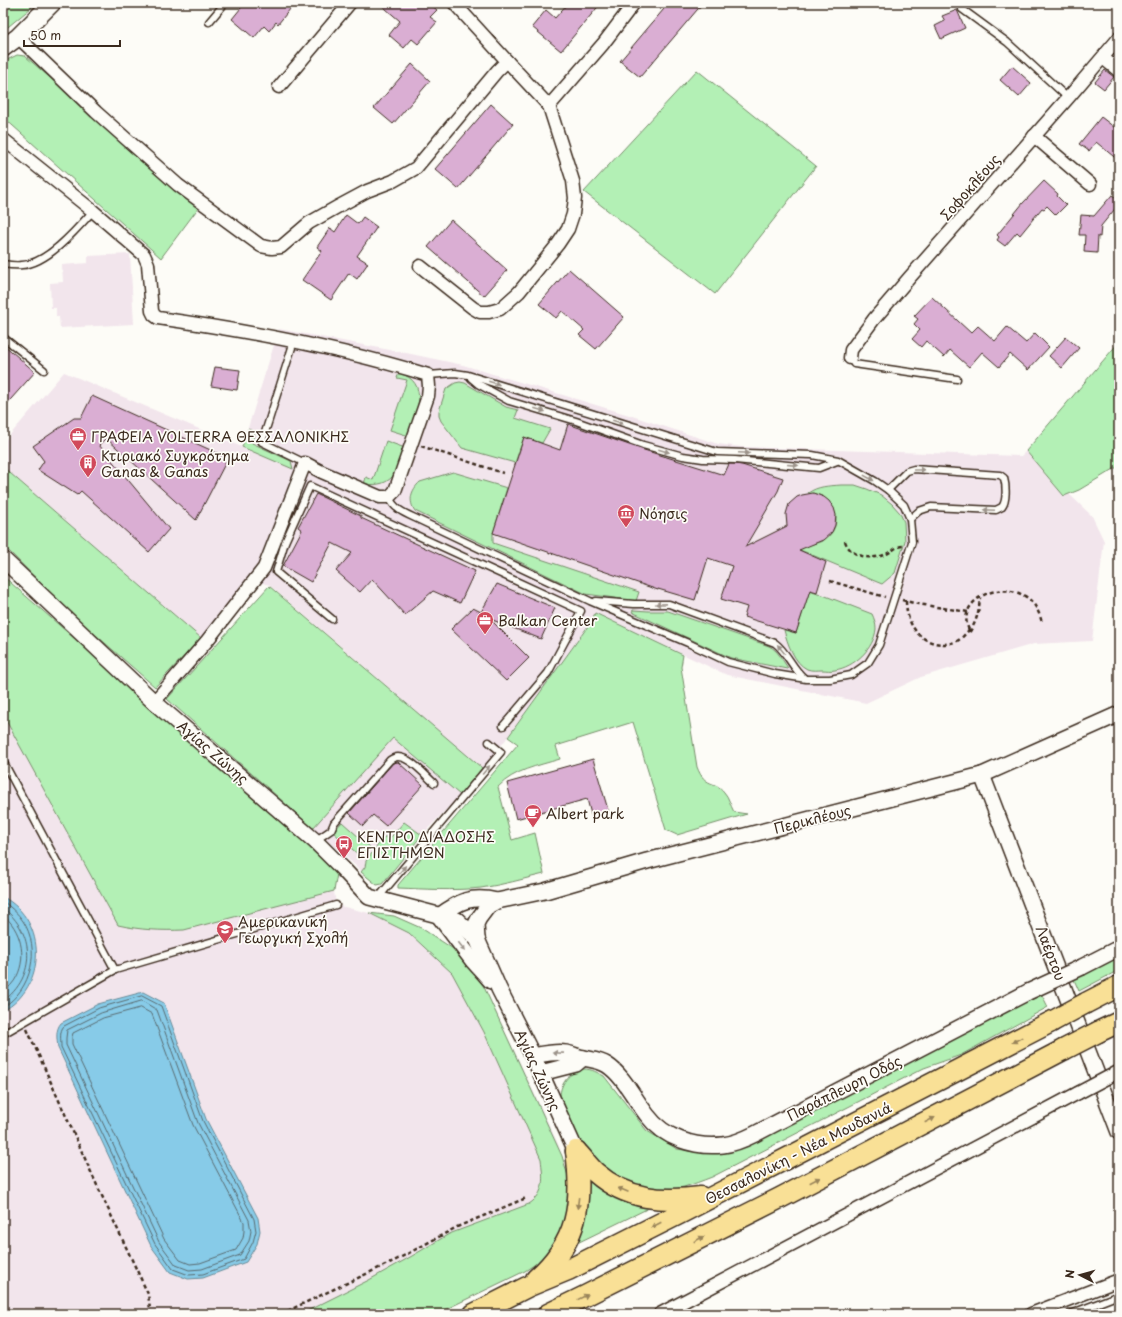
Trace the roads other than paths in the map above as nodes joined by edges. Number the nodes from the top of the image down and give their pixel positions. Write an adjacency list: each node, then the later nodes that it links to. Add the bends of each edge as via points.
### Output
1 (52, 3): 8 (main road)
2 (225, 3): 7 (lane)
3 (350, 3): 14 (street)
4 (454, 3): 12 (street)
5 (634, 3): 16 (street, via 603,44)
6 (962, 9): 15 (lane, via 1007,42)
7 (209, 22)
8 (18, 37): 10 (main road); 12 (street, via 96,112 178,185 261,246 272,248 281,247 309,223 339,206 416,168)
9 (1119, 38): 11 (street, Σοφοκλέους)
10 (3, 48)
11 (1103, 58): 13 (street); 15 (street, Σοφοκλέους)
12 (507, 61): 16 (street)
13 (1119, 71)
14 (279, 87)
15 (1068, 98): 17 (street, Σοφοκλέους)
16 (549, 106): 22 (street, via 573,181 575,198 568,229 558,244 519,292 500,309 489,312 480,312 473,308)
17 (1034, 136): 19 (street); 25 (street, Σοφοκλέους, via 874,319 851,350)
18 (3, 139): 20 (street)
19 (1090, 184)
20 (93, 211): 21 (lane, via 68,238 39,261 23,266); 24 (street, via 144,255 148,264 152,311 158,318)
21 (3, 264)
22 (420, 266)
23 (3, 337): 26 (lane)
24 (294, 341): 27 (street, via 362,356); 31 (lane, via 262,442)
25 (850, 358): 29 (lane, via 854,364)
26 (44, 370)
27 (428, 375): 28 (lane); 33 (street, via 428,396)
28 (468, 376): 30 (lane, one-way to 30, via 717,452 812,456); 30 (lane, one-way to 30, via 509,401 683,456 819,468)
29 (957, 379)
30 (838, 460): 32 (lane, one-way to 32)
31 (305, 463): 33 (street, via 380,497); 39 (street, via 264,568 206,642)
32 (888, 490): 34 (lane, via 904,505); 34 (lane, one-way to 34, via 907,471 914,469 1000,475 1004,478 1005,501 996,510 931,507 919,511)
33 (390, 497): 36 (lane, via 397,509)
34 (910, 519): 38 (lane, via 912,542 879,645 868,663 851,675 830,680)
35 (3, 559): 39 (street, Αγίας Ζώνης)
36 (590, 601): 38 (lane, via 728,662); 38 (lane, one-way to 36, via 794,669 780,646 775,643 668,604)
37 (332, 619): 41 (lane, via 276,572 285,542 310,486 581,611 548,672)
38 (806, 679)
39 (154, 702): 46 (street, Αγίας Ζώνης)
40 (1119, 714): 44 (street, Περικλέους)
41 (503, 726)
42 (489, 742): 47 (lane, one-way to 42, via 501,752)
43 (3, 761): 53 (lane)
44 (982, 775): 48 (street, Περικλέους, via 647,861 545,892); 64 (street, Λαέρτου)
45 (434, 783): 46 (lane, via 410,761 396,757 390,760 334,823 331,830)
46 (315, 841): 47 (street, Αγίας Ζώνης, via 369,897)
47 (377, 899): 50 (street, Αγίας Ζώνης)
48 (493, 904): 50 (street, Περικλέους); 51 (street, via 482,913 476,924)
49 (336, 905): 53 (lane)
50 (439, 916): 51 (street, Αγίας Ζώνης, via 457,920); 55 (street, one-way to 55, via 473,961)
51 (477, 939): 55 (street)
52 (1119, 948): 59 (street, Παράπλευρη Οδός, bridge, via 1028,992 755,1134 724,1145 694,1143 672,1136 647,1116 609,1066)
53 (115, 970): 57 (lane)
54 (1119, 986): 66 (highway, Θεσσαλονίκη - Νέα Μουδανιά, one-way to 66, bridge)
55 (499, 989): 58 (street, Αγίας Ζώνης)
56 (1119, 1022): 71 (highway, one-way to 56, bridge)
57 (3, 1034)
58 (533, 1056): 59 (street, Παράπλευρη Οδός, one-way to 58, via 564,1052); 62 (street, Αγίας Ζώνης)
59 (583, 1058): 60 (street, via 576,1064)
60 (562, 1068): 62 (street); 63 (street, via 556,1085)
61 (1118, 1071): 72 (street, bridge)
62 (541, 1073): 63 (street, Αγίας Ζώνης)
63 (555, 1104): 65 (street, Αγίας Ζώνης)
64 (1119, 1132)
65 (576, 1150): 66 (highway, one-way to 65, via 663,1200 624,1191 596,1173); 68 (highway, one-way to 68, via 578,1200 570,1235 561,1253)
66 (716, 1195): 68 (highway, Θεσσαλονίκη - Νέα Μουδανιά, one-way to 68, via 568,1270)
67 (1119, 1280): 73 (street)
68 (527, 1287): 70 (highway, Θεσσαλονίκη - Νέα Μουδανιά)
69 (1119, 1295): 74 (lane)
70 (474, 1314)
71 (548, 1314)
72 (660, 1314)
73 (1031, 1314)
74 (1070, 1314)

